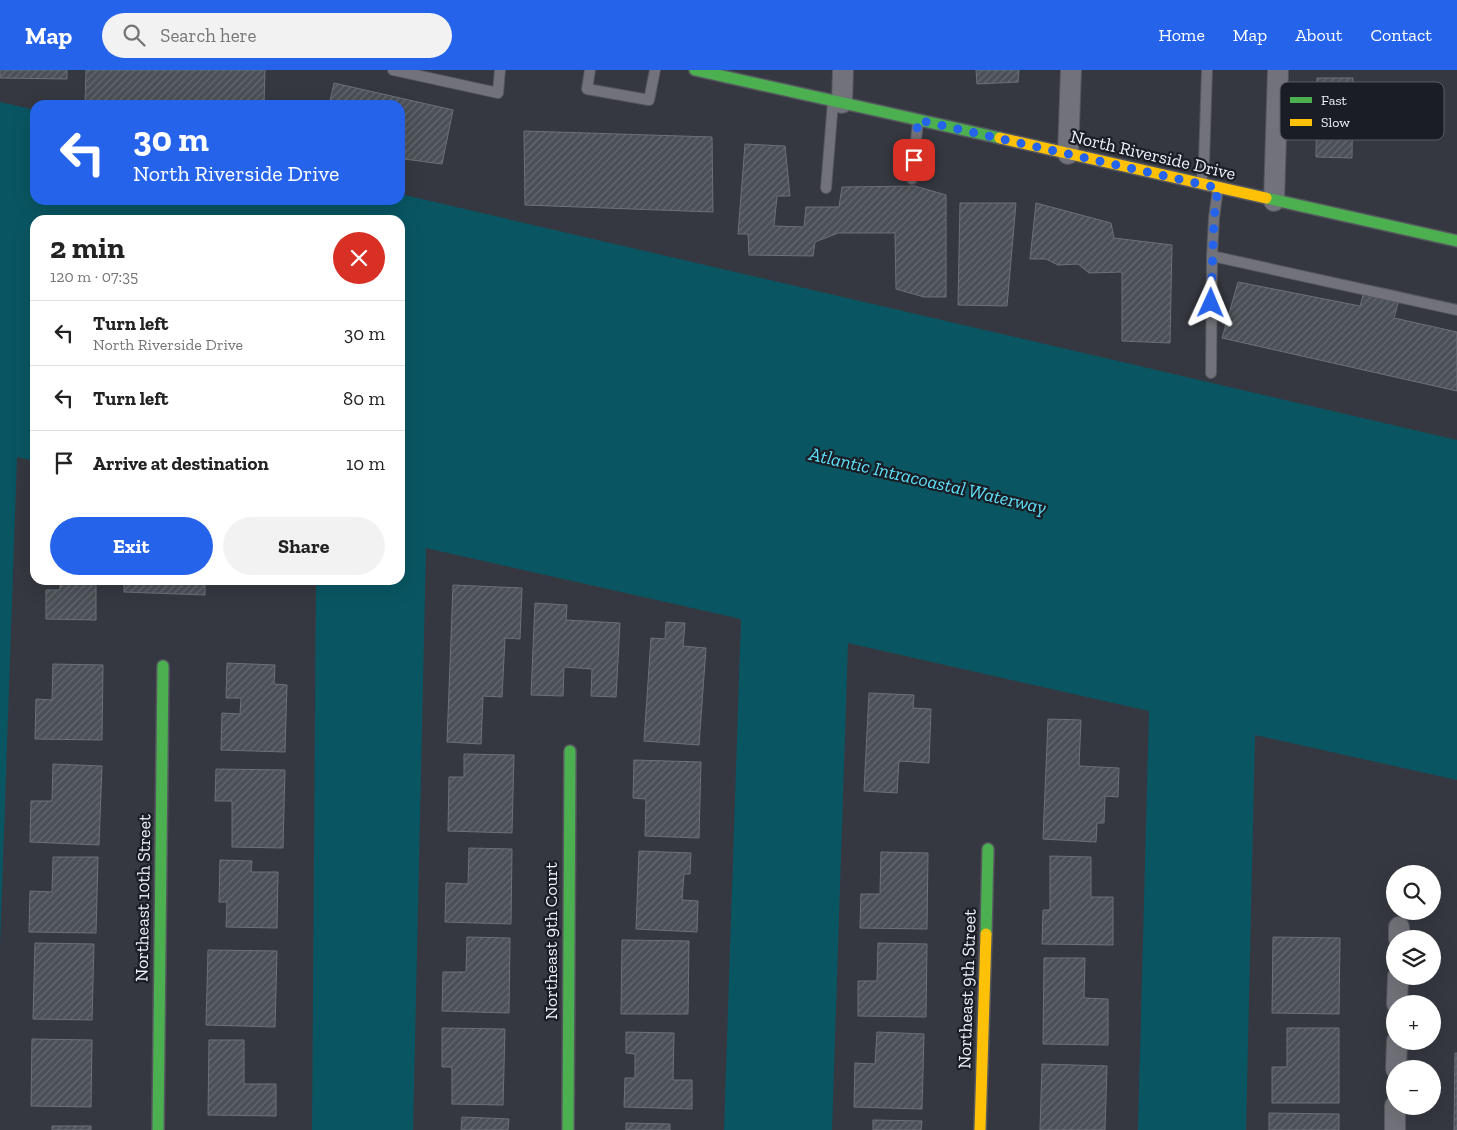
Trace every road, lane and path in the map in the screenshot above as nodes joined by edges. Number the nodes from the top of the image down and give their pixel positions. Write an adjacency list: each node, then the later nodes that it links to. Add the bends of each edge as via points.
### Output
1 (393, 70): 2 (lane, via 498,93)
2 (500, 70)
3 (590, 70): 4 (lane, via 587,89 649,100)
4 (655, 70)
5 (695, 70): 10 (street, North Riverside Drive)
6 (843, 70): 10 (street)
7 (1071, 70): 12 (street)
8 (1207, 70): 14 (lane)
9 (1278, 70): 17 (street)
10 (837, 102): 11 (street, North Riverside Drive); 15 (lane)
11 (918, 120): 12 (street, North Riverside Drive); 13 (lane)
12 (1068, 154): 14 (street, North Riverside Drive)
13 (912, 179)
14 (1201, 184): 16 (street, North Riverside Drive)
15 (826, 188)
16 (1218, 188): 17 (street, North Riverside Drive); 19 (lane)
17 (1274, 201): 18 (street, North Riverside Drive)
18 (1457, 241)
19 (1212, 256): 20 (lane); 21 (lane)
20 (1457, 310)
21 (1211, 374)
22 (162, 666): 26 (street, Northeast 10th Street)
23 (570, 751): 27 (street, Northeast 9th Court)
24 (988, 849): 28 (street, Northeast 9th Street)
25 (1395, 1115): 29 (street)
26 (158, 1130)
27 (568, 1130)
28 (980, 1130)
29 (1395, 1130)

